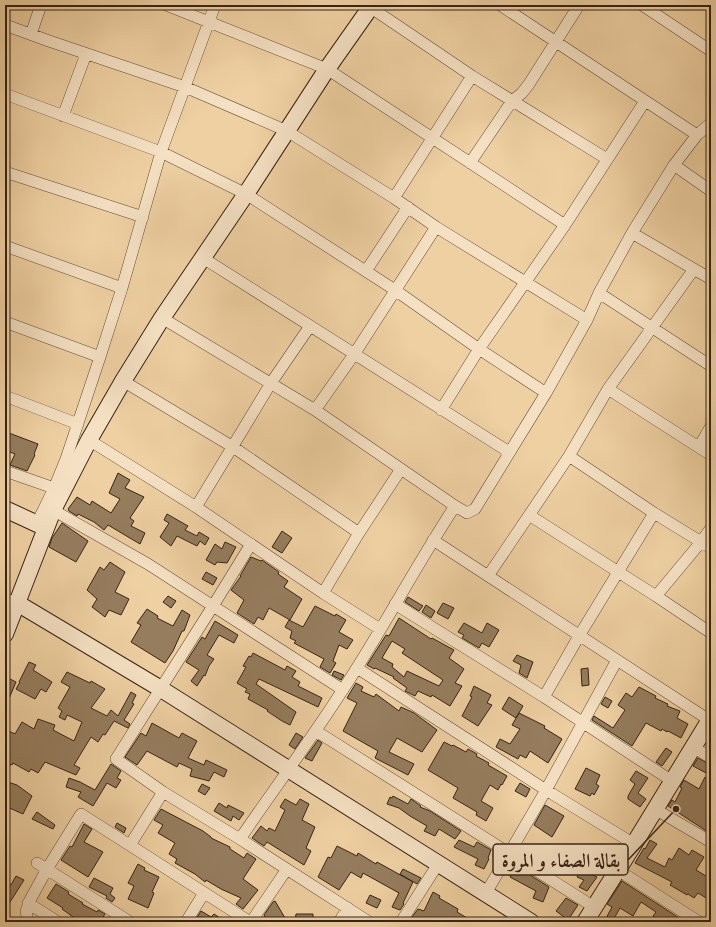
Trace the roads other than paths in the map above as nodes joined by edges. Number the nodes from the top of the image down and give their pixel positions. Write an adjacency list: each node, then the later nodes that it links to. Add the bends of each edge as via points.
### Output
1 (41, 5): 10 (street)
2 (166, 5): 8 (street)
3 (214, 5): 8 (street)
4 (500, 5): 11 (street)
5 (579, 5): 11 (street)
6 (642, 5): 12 (street)
7 (370, 6): 14 (street); 15 (street)
8 (208, 21): 14 (street); 16 (street)
9 (5, 25): 10 (street)
10 (31, 34): 13 (street)
11 (555, 41): 18 (street, via 529,84); 19 (street)
12 (711, 51)
13 (86, 54): 16 (street); 20 (street)
14 (327, 69): 22 (street); 24 (street)
15 (472, 76): 18 (street); 24 (street)
16 (185, 87): 22 (street); 25 (street)
17 (5, 94): 20 (street)
18 (512, 101): 26 (street); 27 (street)
19 (645, 101): 23 (street); 26 (street)
20 (63, 116): 25 (street)
21 (711, 123): 23 (street)
22 (287, 131): 31 (street); 32 (street)
23 (697, 135): 28 (street)
24 (432, 138): 27 (street); 32 (street)
25 (161, 152): 31 (street); 34 (street)
26 (607, 159): 35 (street)
27 (470, 163): 35 (street)
28 (674, 165): 30 (street); 37 (street)
29 (5, 172): 34 (street)
30 (711, 190)
31 (246, 194): 39 (street); 41 (street)
32 (394, 198): 33 (street)
33 (408, 208): 36 (street); 41 (street)
34 (143, 217): 44 (street)
35 (565, 225): 43 (street)
36 (436, 227): 43 (street); 45 (street)
37 (632, 233): 40 (street); 46 (street)
38 (5, 246): 44 (street)
39 (203, 258): 47 (street); 50 (street)
40 (694, 269): 42 (street); 51 (street)
41 (366, 271): 45 (street)
42 (711, 279)
43 (526, 281): 48 (street); 52 (street)
44 (122, 288): 54 (street)
45 (396, 290): 52 (street); 53 (street)
46 (599, 293): 48 (street); 51 (street)
47 (162, 318): 56 (street); 57 (street)
48 (587, 320): 59 (street)
49 (5, 322): 54 (street)
50 (310, 326): 53 (street); 57 (street)
51 (653, 328): 55 (street); 58 (street)
52 (479, 349): 59 (street); 62 (street)
53 (355, 353): 61 (street); 62 (street)
54 (100, 357): 63 (street)
55 (711, 366)
56 (123, 381): 65 (street); 66 (street)
57 (271, 383): 61 (street); 66 (street)
58 (608, 389): 67 (street); 70 (street)
59 (546, 393): 68 (street)
60 (5, 396): 63 (street)
61 (315, 410): 71 (street)
62 (441, 410): 68 (street)
63 (78, 424): 73 (street)
64 (711, 426): 67 (street)
65 (89, 440): 75 (street); 77 (street)
66 (233, 447): 75 (street); 82 (street)
67 (699, 447): 69 (street)
68 (509, 452): 74 (street, via 475,509 467,513)
69 (711, 455)
70 (569, 456): 78 (street); 79 (street)
71 (401, 469): 74 (street); 82 (street)
72 (5, 471): 73 (street)
73 (54, 488): 80 (street)
74 (455, 506): 83 (street)
75 (196, 507): 85 (street)
76 (5, 509): 80 (street)
77 (53, 510): 80 (street); 93 (street, via 148,564)
78 (654, 513): 84 (street); 87 (street)
79 (529, 515): 87 (street); 88 (street)
80 (42, 525): 91 (street)
81 (711, 528): 84 (street)
82 (359, 533): 89 (street)
83 (433, 540): 88 (street); 92 (street)
84 (701, 542): 86 (street); 90 (street)
85 (251, 544): 89 (street); 93 (street)
86 (711, 548)
87 (618, 573): 90 (street); 97 (street)
88 (488, 576): 97 (street)
89 (323, 593): 94 (street)
90 (656, 596): 95 (street)
91 (11, 601): 96 (street); 100 (street)
92 (395, 604): 94 (street); 102 (street)
93 (213, 606): 100 (street); 101 (street)
94 (380, 629): 99 (street)
95 (711, 633)
96 (5, 634)
97 (578, 636): 98 (street); 102 (street)
98 (617, 660): 103 (street); 104 (street)
99 (357, 668): 101 (street); 110 (street)
100 (161, 689): 108 (street); 111 (street, via 116,759)
101 (343, 690): 105 (street)
102 (544, 697): 104 (street)
103 (710, 719): 106 (street)
104 (584, 723): 109 (street); 110 (street)
105 (316, 731): 108 (street); 117 (street)
106 (693, 747): 107 (street); 109 (street)
107 (711, 758)
108 (288, 769): 113 (street); 119 (street)
109 (672, 781): 112 (street)
110 (546, 790): 115 (street); 117 (street)
111 (163, 792): 113 (street); 116 (street)
112 (655, 809): 114 (street); 115 (street)
113 (240, 838): 121 (street)
114 (711, 842)
115 (634, 844): 122 (street)
116 (130, 845): 120 (street, via 81,814); 123 (street)
117 (509, 854): 124 (street); 126 (street)
118 (37, 863): 120 (street)
119 (438, 864): 124 (street); 135 (street)
120 (47, 869): 125 (street); 130 (street)
121 (287, 869): 127 (street); 132 (street)
122 (618, 870): 126 (street); 138 (street)
123 (204, 893): 131 (street); 132 (street)
124 (486, 893): 136 (street)
125 (28, 903): 128 (street); 129 (street)
126 (594, 907): 137 (street)
127 (348, 908): 133 (street); 134 (street)
128 (28, 922)
129 (58, 922)
130 (130, 922)
131 (186, 922)
132 (251, 922)
133 (339, 922)
134 (369, 922)
135 (401, 922)
136 (531, 922)
137 (585, 922)
138 (699, 922)

